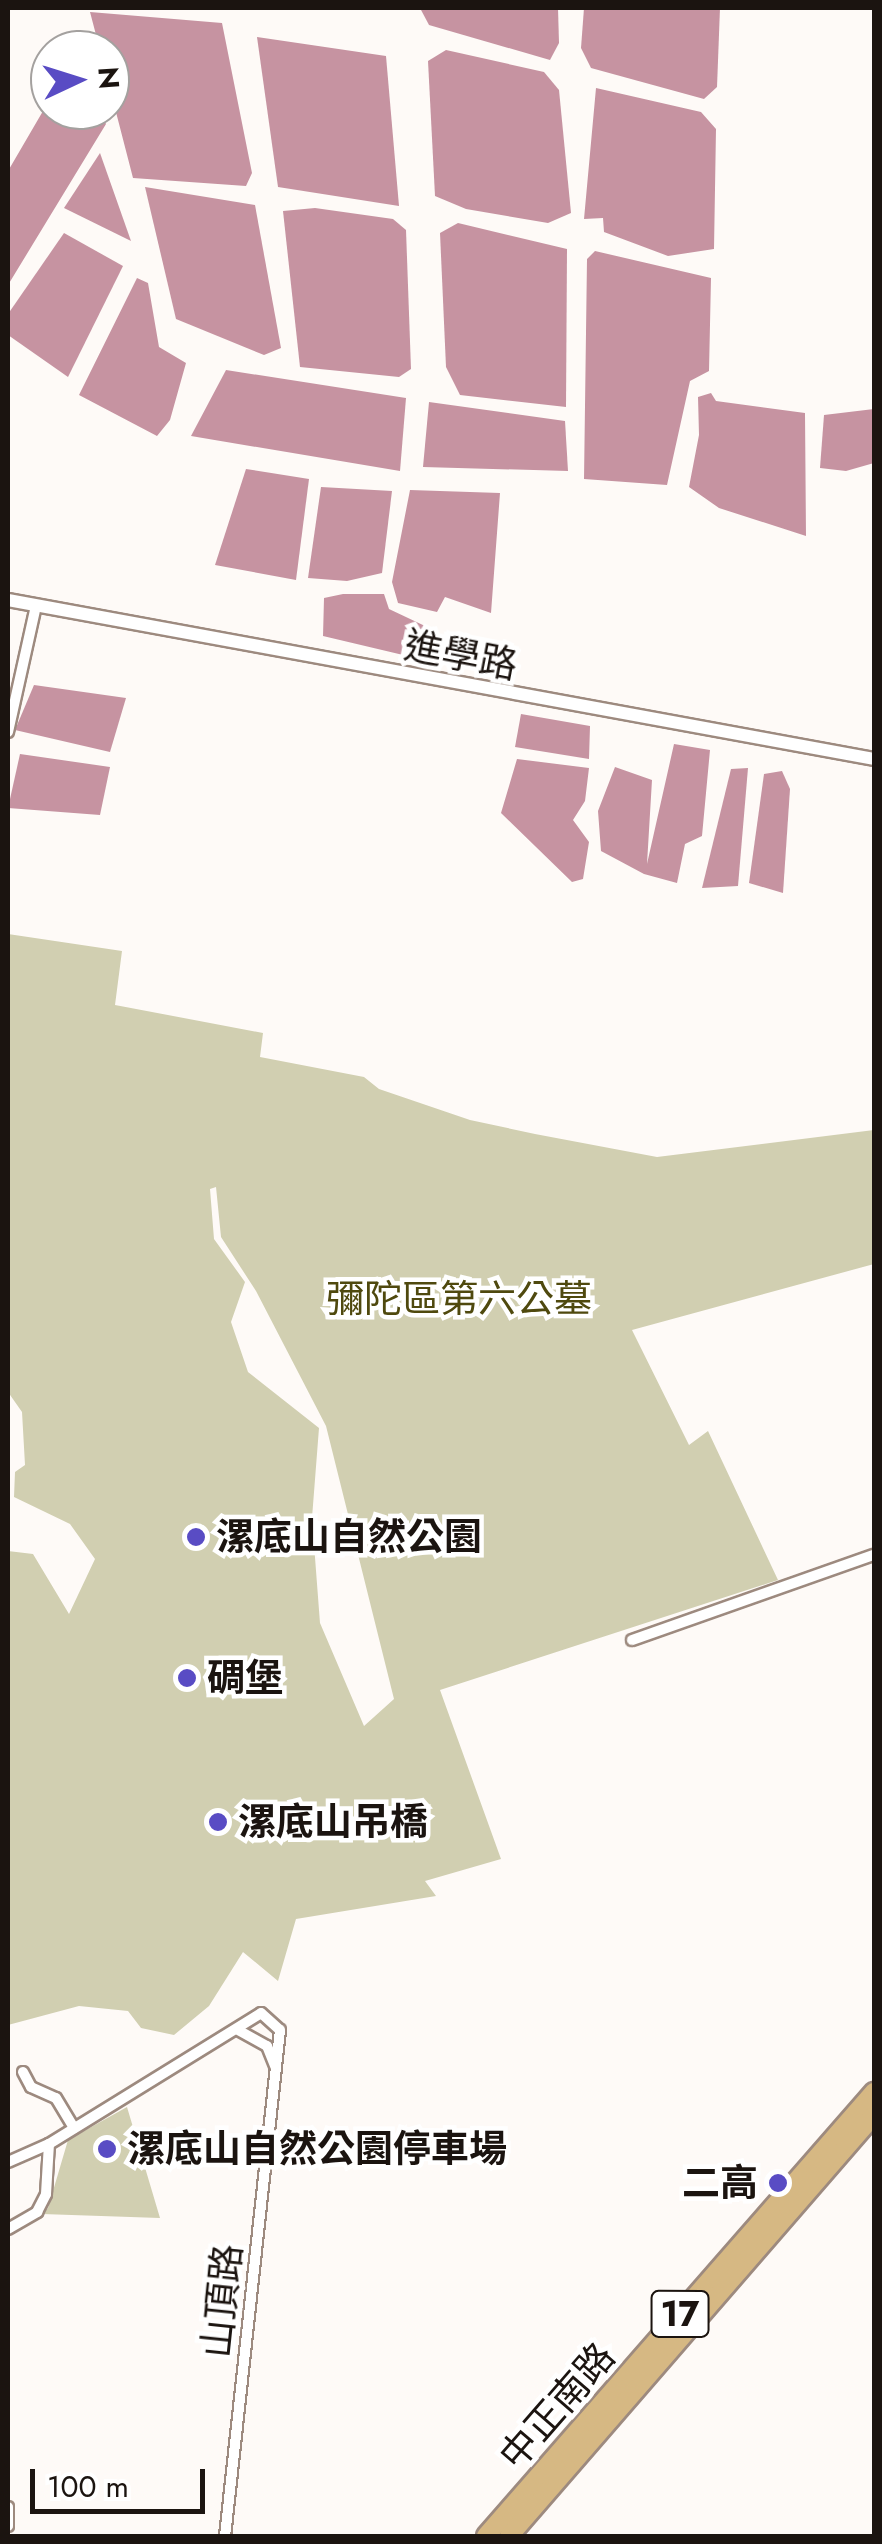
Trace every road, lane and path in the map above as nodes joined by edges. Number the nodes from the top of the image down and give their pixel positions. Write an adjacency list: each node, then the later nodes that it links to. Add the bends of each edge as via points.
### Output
1 (8, 600): 2 (street, 進學路)
2 (36, 606): 3 (street); 4 (street, 進學路)
3 (8, 732)
4 (874, 759)
5 (874, 1554): 6 (street)
6 (632, 1640)
7 (238, 2030): 9 (street, via 266,2046); 9 (street, 山頂路, via 261,2013 275,2023); 12 (street)
8 (23, 2072): 12 (street, via 31,2087 56,2098)
9 (276, 2072): 18 (street, 山頂路)
10 (874, 2092): 19 (main road, 中正南路 / 17)
11 (874, 2115): 20 (main road, 中正南路 / 17)
12 (74, 2128): 13 (street)
13 (49, 2144): 14 (street); 15 (street, via 41,2203)
14 (8, 2162)
15 (8, 2229)
16 (8, 2506): 17 (street)
17 (8, 2526)
18 (226, 2536)
19 (486, 2536)
20 (510, 2536)

